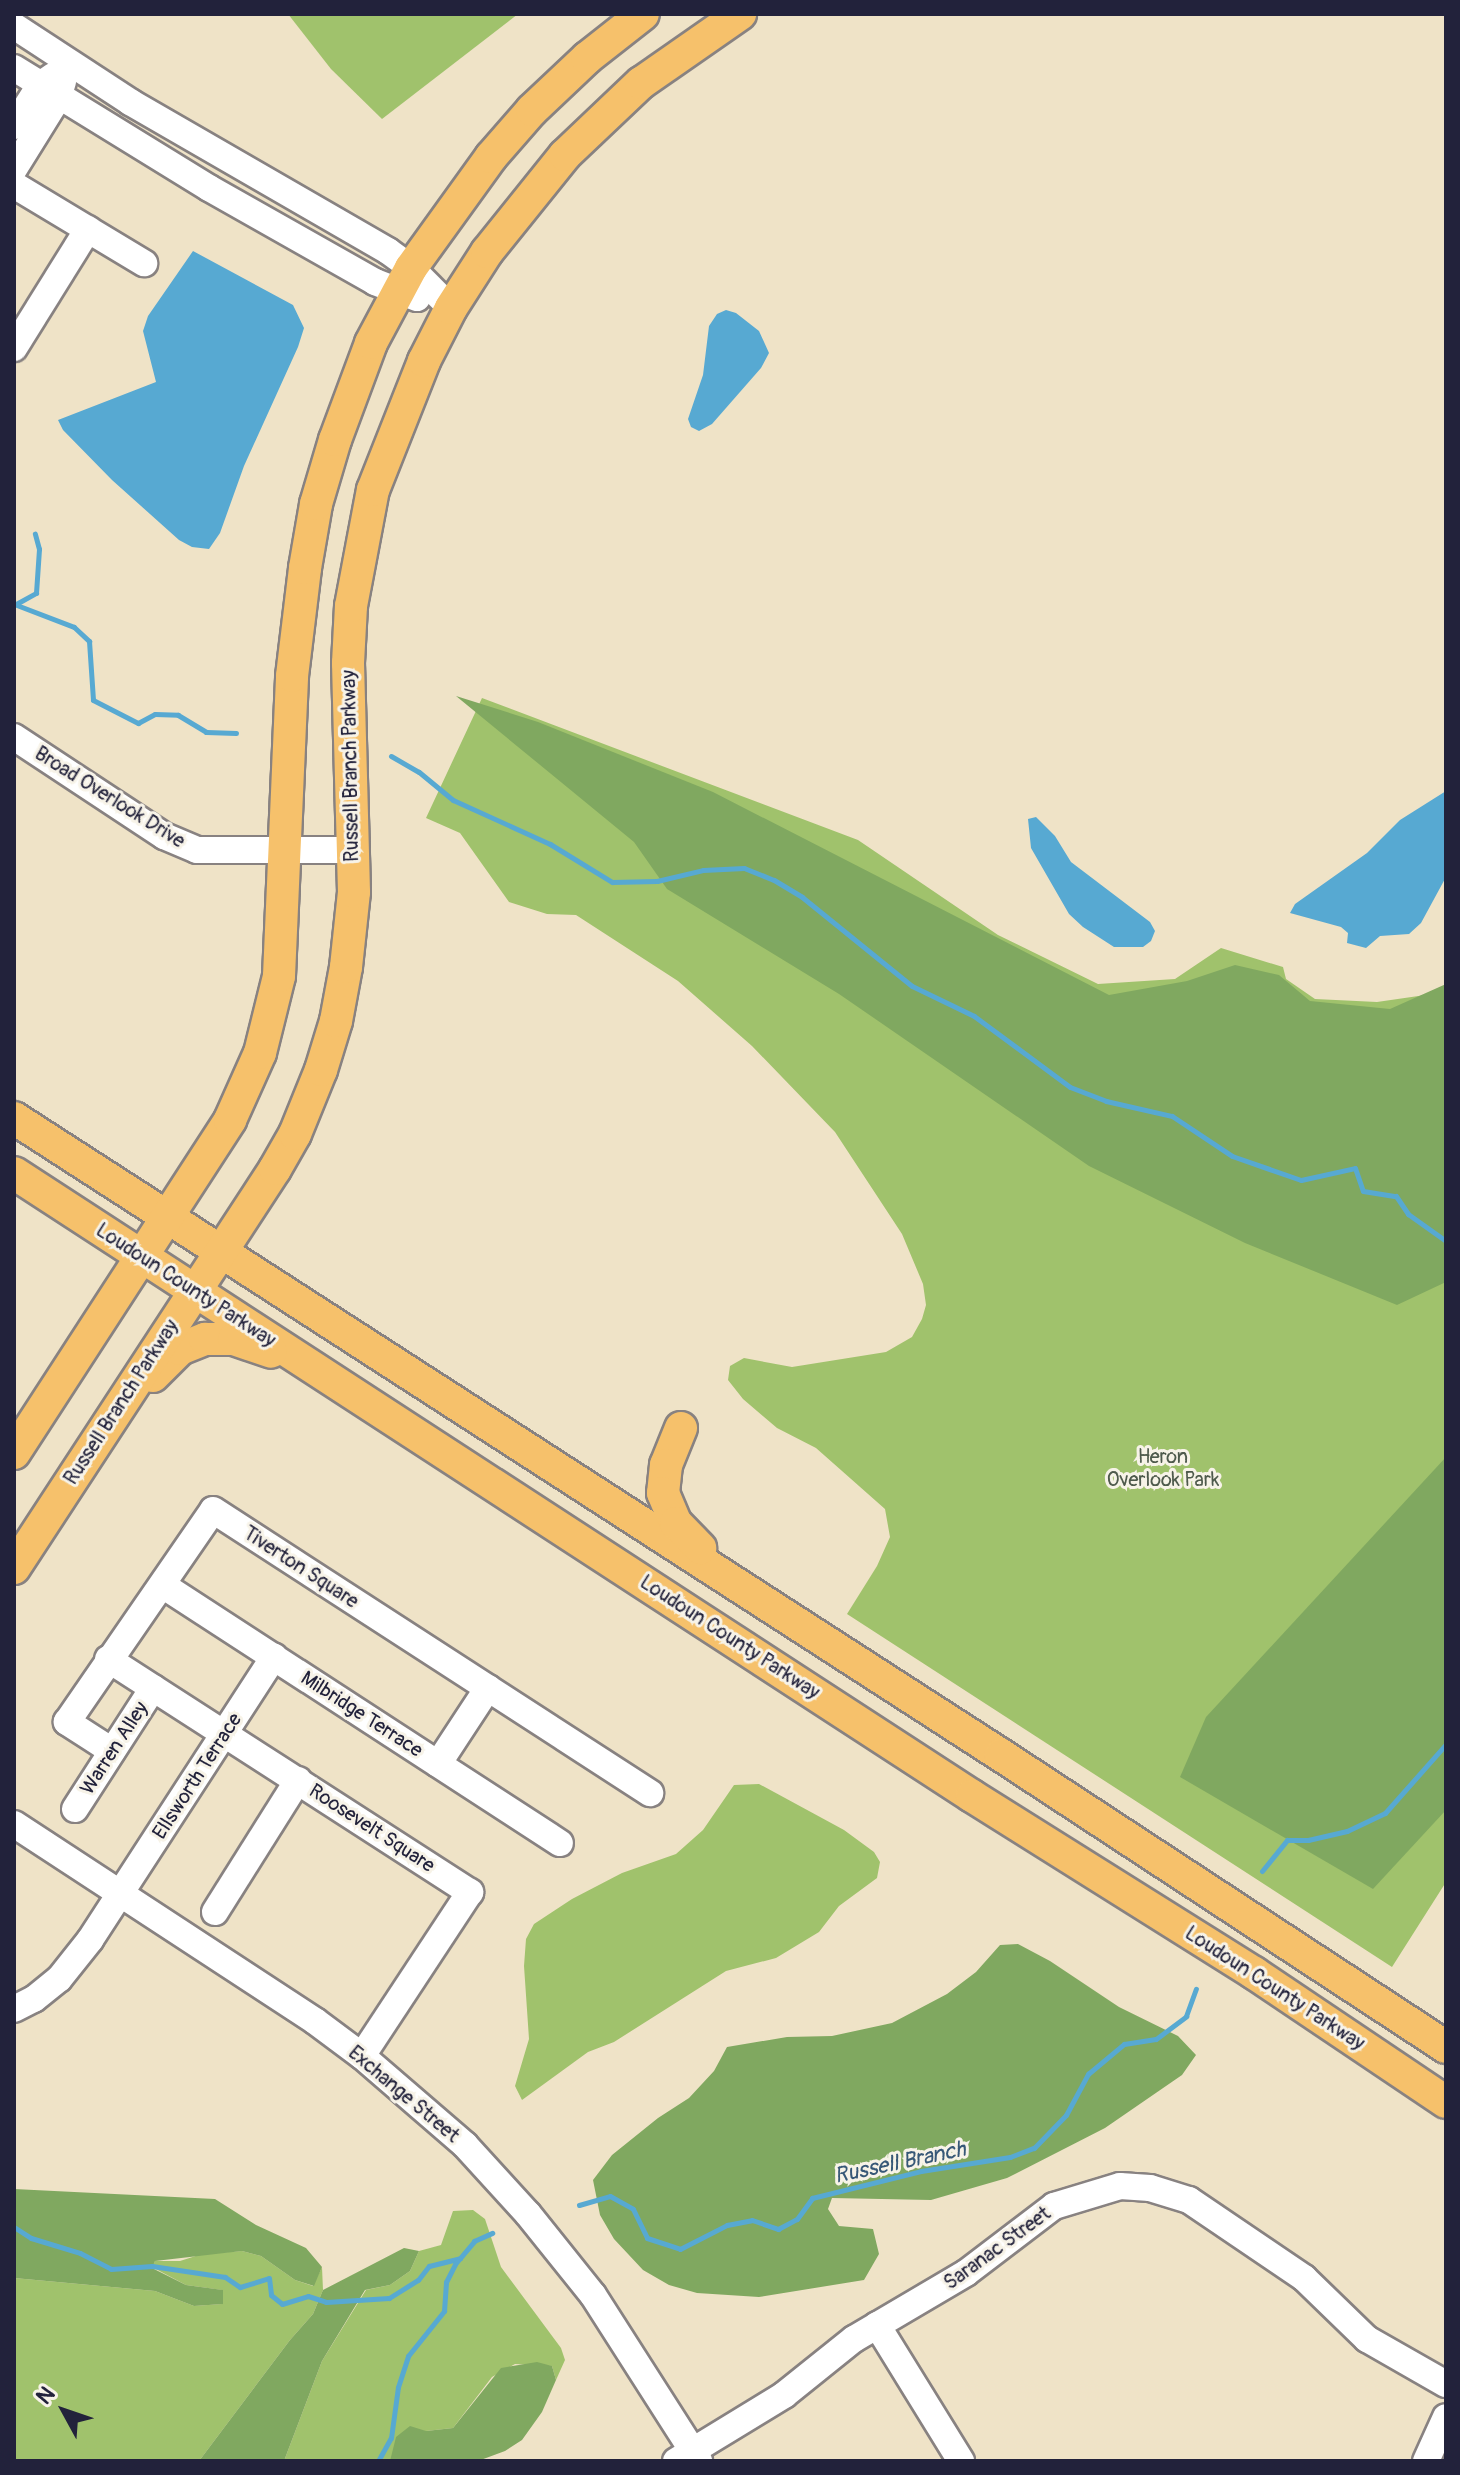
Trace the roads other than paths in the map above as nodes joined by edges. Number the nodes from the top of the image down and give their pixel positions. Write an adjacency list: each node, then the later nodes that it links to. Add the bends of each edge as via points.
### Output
1 (643, 14): 14 (main road, via 532,110 463,192)
2 (740, 14): 15 (main road, Russell Branch Parkway, via 659,68 575,145 515,214)
3 (14, 26): 4 (street)
4 (69, 63): 6 (street); 8 (street)
5 (14, 68): 6 (street)
6 (49, 92): 7 (street); 9 (street); 11 (street)
7 (14, 126)
8 (227, 158): 11 (street); 14 (street)
9 (14, 169)
10 (14, 185): 12 (street)
11 (209, 188): 14 (street)
12 (88, 229): 13 (street); 16 (street)
13 (144, 263)
14 (404, 280): 15 (street); 18 (main road, via 349,397 316,504 292,676)
15 (451, 308): 19 (main road, Russell Branch Parkway, via 373,490 358,564 348,663)
16 (14, 348)
17 (14, 737): 18 (street, Broad Overlook Drive, via 164,836 197,850)
18 (285, 848): 19 (street, Broad Overlook Drive); 22 (main road, via 279,976 260,1053 230,1120)
19 (352, 850): 23 (main road, Russell Branch Parkway, via 354,892 346,967 321,1070 295,1134)
20 (14, 1118): 22 (main road)
21 (14, 1173): 24 (main road, Loudoun County Parkway)
22 (166, 1218): 23 (main road); 24 (main road)
23 (220, 1252): 25 (main road, Russell Branch Parkway); 31 (main road)
24 (142, 1255): 25 (main road, Loudoun County Parkway); 29 (main road)
25 (194, 1289): 26 (main road, Loudoun County Parkway); 28 (main road, Russell Branch Parkway)
26 (342, 1387): 28 (main road, via 245,1341 205,1339 164,1363); 50 (main road, Loudoun County Parkway, via 1242,1965)
27 (681, 1428): 31 (main road, via 666,1465 663,1493 676,1523)
28 (98, 1438): 30 (main road, Russell Branch Parkway)
29 (14, 1453)
30 (14, 1568)
31 (730, 1579): 48 (main road)
32 (164, 1586): 33 (street, Milbridge Terrace); 34 (street, Tiverton Square); 36 (street, Tiverton Square, via 213,1510)
33 (274, 1657): 37 (street, Ellsworth Terrace); 39 (street, Milbridge Terrace)
34 (108, 1659): 35 (street, Roosevelt Square); 38 (street, Tiverton Square, via 67,1722)
35 (153, 1688): 37 (street, Roosevelt Square); 38 (street, Warren Alley)
36 (488, 1688): 39 (street); 41 (street, Tiverton Square)
37 (224, 1733): 40 (street, Roosevelt Square); 45 (street, Ellsworth Terrace)
38 (112, 1751): 42 (street, Warren Alley)
39 (438, 1764): 44 (street, Milbridge Terrace)
40 (298, 1780): 46 (street); 49 (street, Roosevelt Square, via 470,1892)
41 (650, 1793)
42 (75, 1809)
43 (14, 1824): 45 (street, Exchange Street)
44 (560, 1843)
45 (120, 1895): 47 (street, Ellsworth Terrace, via 59,1979); 49 (street, Exchange Street)
46 (215, 1912)
47 (14, 2009)
48 (1446, 2047)
49 (362, 2056): 54 (street, Exchange Street, via 465,2145 528,2214 593,2295)
50 (1446, 2102)
51 (877, 2325): 52 (street, Saranac Street, via 966,2273 1054,2206 1120,2186 1150,2188 1189,2200 1218,2218 1304,2278 1367,2339); 54 (street, Saranac Street); 55 (street)
52 (1446, 2384)
53 (1446, 2417): 56 (street)
54 (689, 2458)
55 (961, 2461)
56 (1426, 2461)

